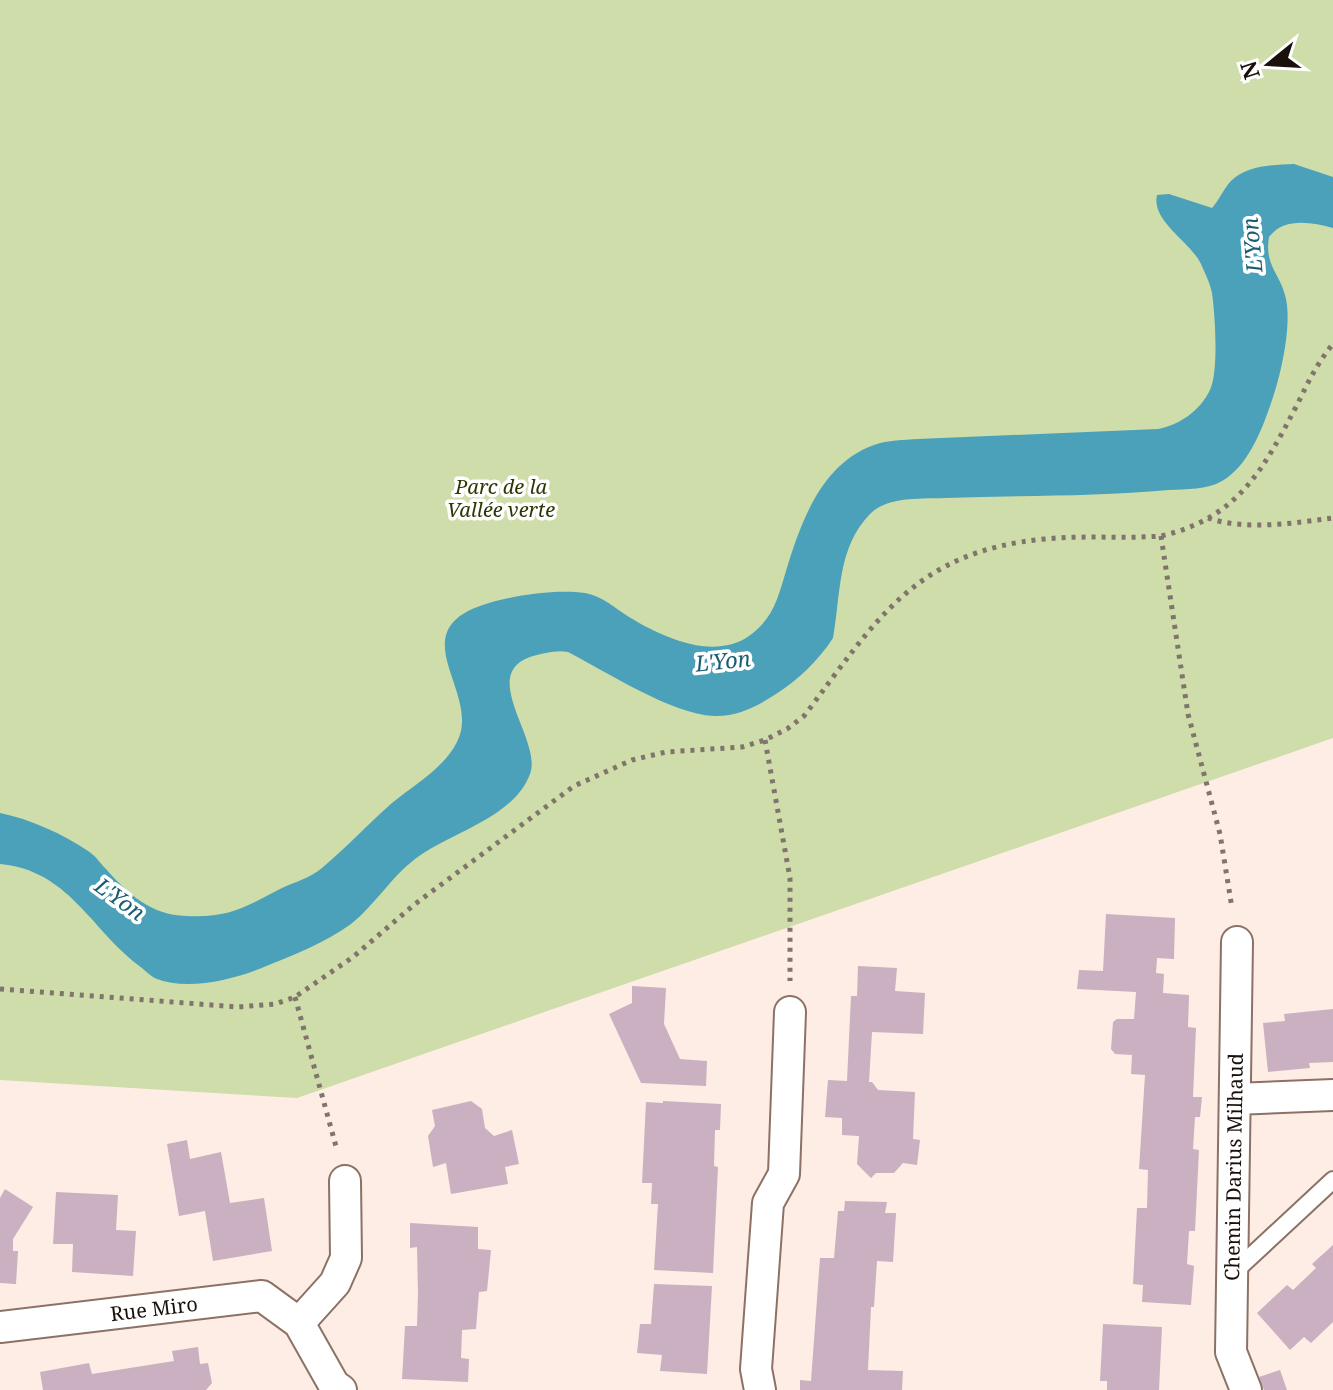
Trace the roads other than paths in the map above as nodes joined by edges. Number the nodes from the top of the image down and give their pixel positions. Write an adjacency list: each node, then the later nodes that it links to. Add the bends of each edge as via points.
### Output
1 (1237, 942): 4 (street, Chemin Darius Milhaud)
2 (790, 1012): 11 (street, via 784,1174 768,1203 756,1369)
3 (1333, 1095): 4 (street)
4 (1235, 1099): 7 (street, Chemin Darius Milhaud)
5 (1333, 1180): 7 (lane)
6 (345, 1181): 8 (street, via 346,1258 335,1283)
7 (1232, 1274): 12 (street, Chemin Darius Milhaud, via 1231,1352)
8 (299, 1323): 9 (street, Rue Miro, via 262,1296); 10 (street)
9 (0, 1327)
10 (341, 1390)
11 (760, 1390)
12 (1246, 1390)

